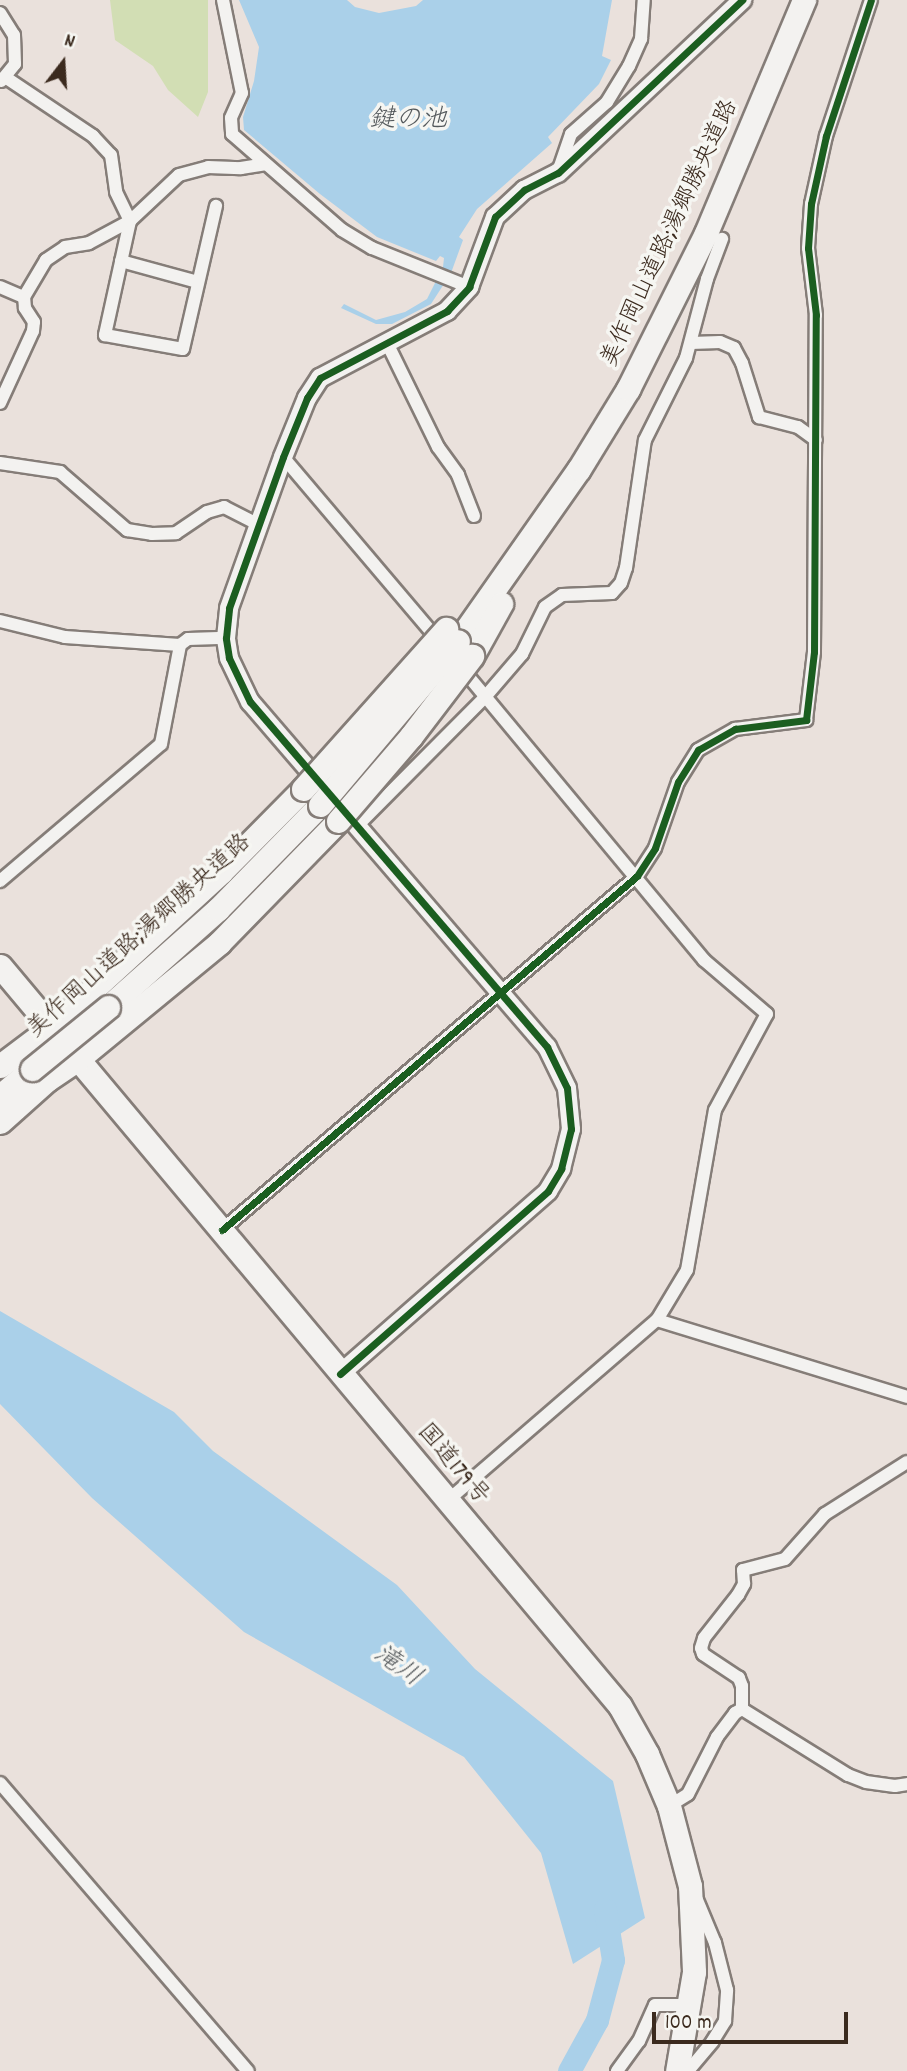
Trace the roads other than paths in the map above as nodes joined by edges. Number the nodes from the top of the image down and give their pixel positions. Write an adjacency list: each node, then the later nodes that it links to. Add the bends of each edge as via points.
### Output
1 (223, 0): 9 (street, via 242,93 231,118 232,134)
2 (643, 0): 10 (street, via 641,39 629,66 607,102 571,134)
3 (742, 0): 10 (street)
4 (790, 0): 26 (highway, 美作岡山道路;湯郷勝央道路, via 673,274)
5 (804, 0): 26 (highway, 美作岡山道路;湯郷勝央道路, via 706,233 654,340 600,438)
6 (871, 0): 22 (street, via 826,136 811,204 808,248 816,315)
7 (0, 13): 8 (street, via 14,35 15,64)
8 (2, 79): 12 (street, via 93,136 111,155 116,192)
9 (265, 164): 12 (street, via 208,167 179,175); 17 (street, via 342,230 372,248)
10 (558, 173): 17 (street, via 524,190 495,217)
11 (216, 206): 15 (street)
12 (130, 221): 14 (street); 18 (street, via 89,243 65,247 46,260)
13 (722, 239): 20 (street)
14 (121, 261): 15 (street); 15 (street, via 106,335 183,349)
15 (198, 282)
16 (0, 287): 18 (street)
17 (469, 287): 19 (street, via 447,311)
18 (24, 297): 21 (street, via 33,331)
19 (387, 343): 23 (street, via 320,378); 25 (street, via 438,447 458,475)
20 (691, 343): 22 (street, via 720,342 734,348 759,417 798,427); 32 (street, via 645,440 621,583 612,593 562,595 545,607 522,654)
21 (0, 403)
22 (816, 440): 35 (street, via 814,652 806,720 735,729 698,750 678,782 655,848)
23 (283, 457): 27 (street); 30 (street)
24 (0, 463): 27 (street, via 60,472 127,530 176,533 207,512 224,507)
25 (474, 516)
26 (541, 522): 30 (highway, 美作岡山道路;湯郷勝央道路)
27 (258, 524): 29 (street, via 229,608)
28 (0, 621): 31 (street, via 65,637)
29 (226, 638): 31 (street, via 188,639); 33 (street, via 236,677 250,702)
30 (452, 639): 32 (street); 33 (highway, 美作岡山道路;湯郷勝央道路, bridge); 33 (street); 34 (highway, bridge, via 411,736)
31 (180, 645): 36 (street, via 161,744)
32 (485, 697): 34 (street); 35 (street)
33 (311, 788): 34 (street); 39 (highway); 42 (highway, 美作岡山道路;湯郷勝央道路, bridge, via 218,909)
34 (347, 823): 38 (street); 40 (highway, via 219,943)
35 (637, 876): 38 (street); 45 (street, via 704,960 767,1014 715,1110 687,1270)
36 (0, 881)
37 (0, 966): 39 (highway, 国道179号)
38 (501, 992): 44 (street); 46 (street, via 547,1047 567,1087 571,1129 561,1169 548,1191)
39 (52, 1026): 40 (highway, 国道179号); 41 (highway)
40 (78, 1059): 43 (highway); 44 (highway, 国道179号)
41 (0, 1066)
42 (0, 1096)
43 (0, 1122)
44 (222, 1230): 46 (highway, 国道179号)
45 (657, 1320): 47 (street); 49 (street)
46 (340, 1374): 49 (highway, 国道179号)
47 (907, 1397)
48 (907, 1462): 50 (street, via 825,1514 785,1559 743,1570 744,1584 701,1648 739,1678)
49 (447, 1501): 53 (highway, 国道179号, via 620,1706)
50 (742, 1709): 52 (street, via 848,1774 866,1782); 53 (street, via 717,1737 688,1794)
51 (0, 1783): 56 (street)
52 (907, 1784)
53 (669, 1806): 54 (highway, 国道179号)
54 (690, 1886): 55 (highway, 国道179号, via 694,1972); 59 (street, via 715,1943 727,1990 725,2021)
55 (688, 2005): 57 (street, via 655,2005 639,2041); 58 (highway, 国道179号)
56 (248, 2071)
57 (617, 2071)
58 (677, 2071)
59 (688, 2071)

